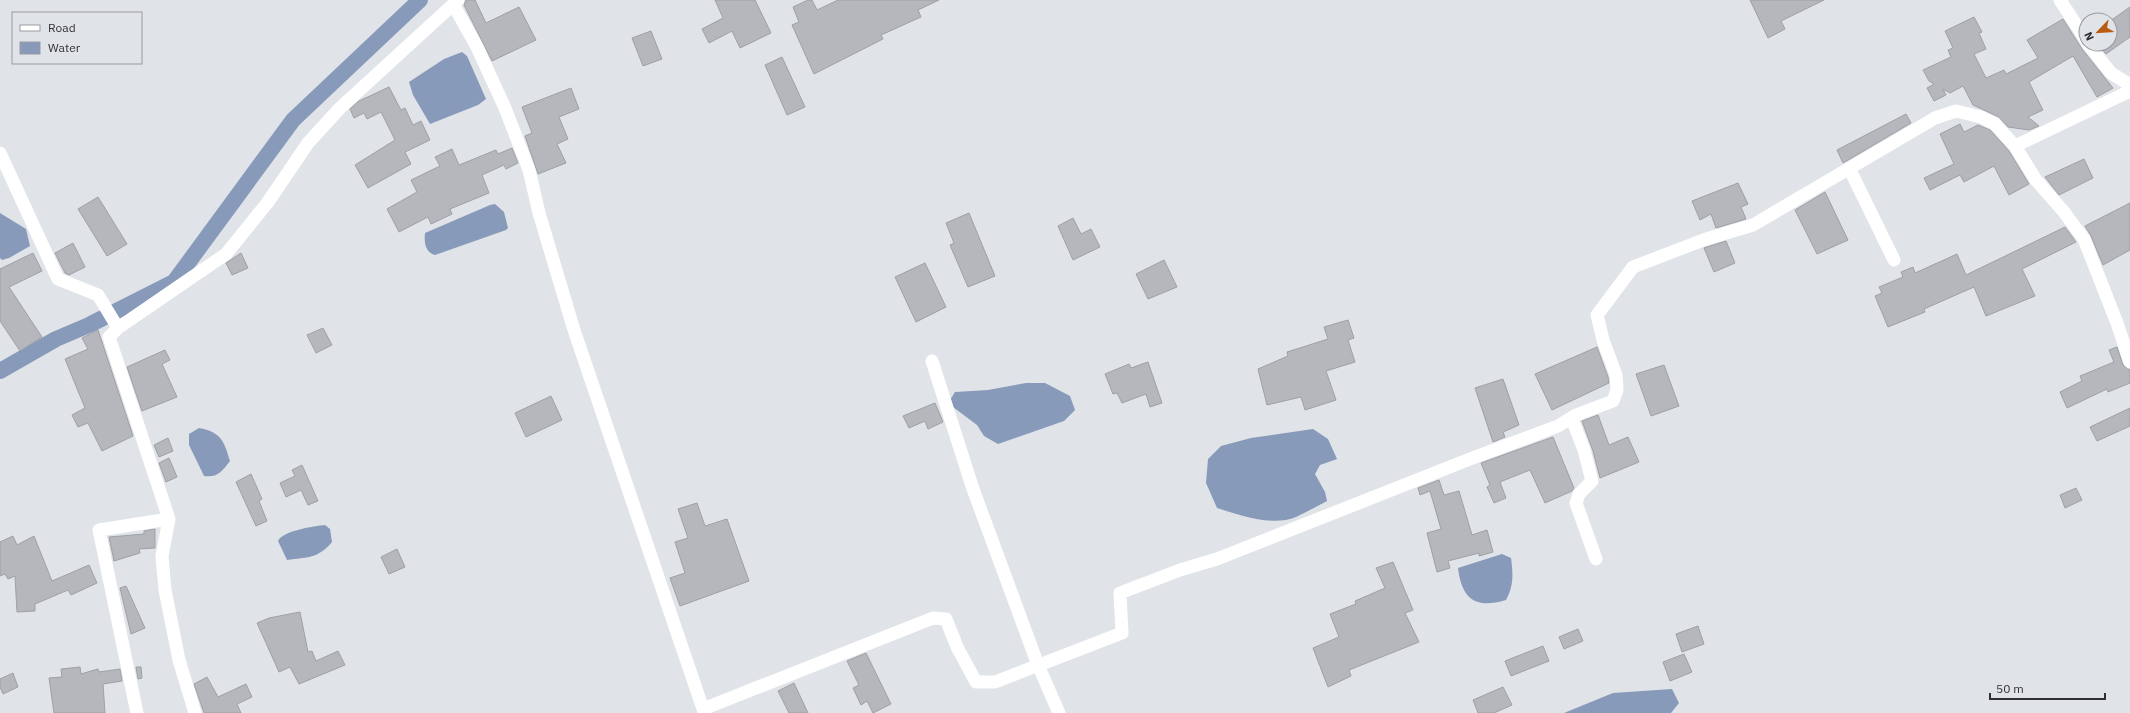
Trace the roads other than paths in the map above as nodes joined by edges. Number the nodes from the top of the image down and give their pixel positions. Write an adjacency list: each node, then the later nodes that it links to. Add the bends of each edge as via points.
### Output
1 (2060, 0): 3 (street)
2 (455, 2): 11 (street, via 340,108 308,143 268,202 226,254); 18 (street, via 502,101 529,170 539,213 574,330)
3 (2078, 28)
4 (2094, 52): 5 (street, via 2111,73)
5 (2130, 85)
6 (2130, 91): 7 (street)
7 (2015, 146): 9 (street, via 1995,124 1956,111 1935,118); 13 (street, via 2036,180 2084,239)
8 (0, 153): 11 (street, via 58,278 98,295)
9 (1849, 168): 10 (street); 14 (street, via 1753,225 1706,238 1632,267 1597,315 1616,375 1617,390 1613,401 1576,415)
10 (1894, 260)
11 (118, 328): 15 (street, via 109,337)
12 (932, 361): 17 (street, via 973,489)
13 (2130, 362)
14 (1572, 419): 16 (street, via 1592,481 1580,494 1576,503); 17 (street, via 1217,559 1120,593 1122,633)
15 (169, 519): 19 (street, via 98,530); 20 (street, via 162,556 165,590 180,660)
16 (1596, 559)
17 (1038, 665): 18 (street, via 995,682 976,682 946,620 933,618); 21 (street)
18 (704, 711)
19 (137, 713)
20 (195, 713)
21 (1059, 713)

